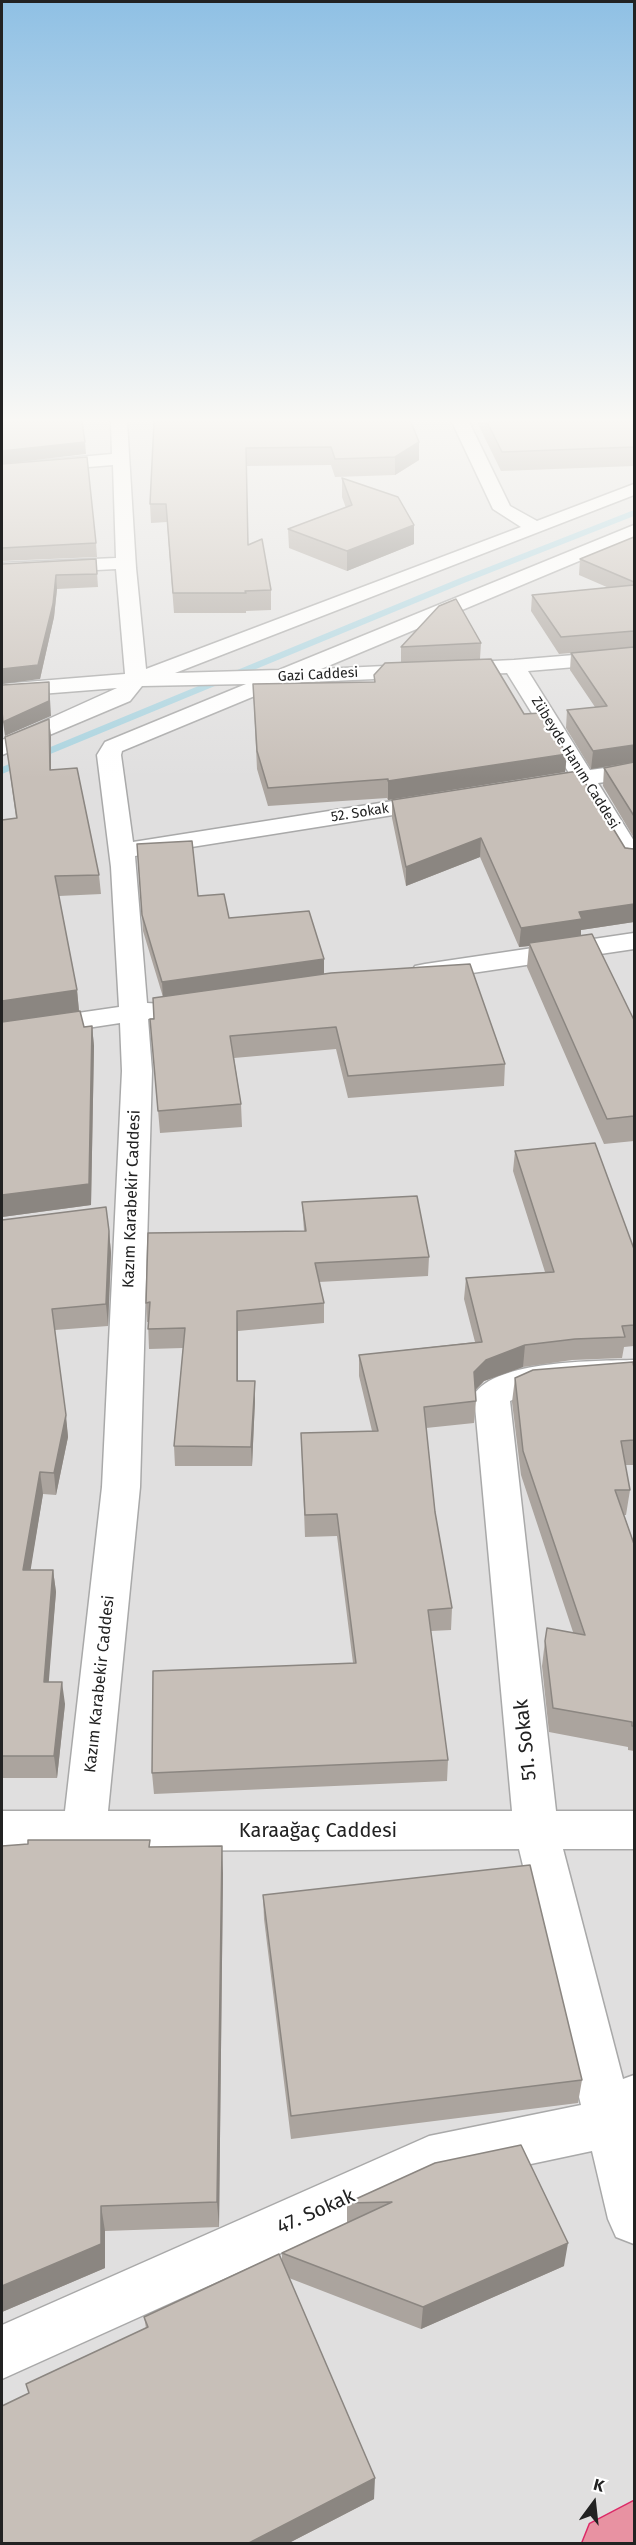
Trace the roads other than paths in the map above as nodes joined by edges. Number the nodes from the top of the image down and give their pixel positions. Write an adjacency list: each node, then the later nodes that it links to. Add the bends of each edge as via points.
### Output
1 (125, 541): 4 (street)
2 (502, 541): 9 (street)
3 (610, 541): 8 (street, Kazım Karabekir Caddesi)
4 (126, 563): 5 (street); 9 (street)
5 (2, 569)
6 (634, 656): 7 (street, Gazi Caddesi)
7 (514, 666): 8 (street, Gazi Caddesi); 13 (street, Zübeyde Hanım Caddesi)
8 (278, 677): 9 (street, Gazi Caddesi); 16 (street, Kazım Karabekir Caddesi, via 113,747 109,755)
9 (136, 680): 10 (street, Gazi Caddesi); 11 (street, via 122,696)
10 (2, 690)
11 (2, 748)
12 (634, 771): 13 (street)
13 (585, 777): 14 (street); 17 (street, Zübeyde Hanım Caddesi)
14 (515, 788)
15 (458, 798): 16 (street, 52. Sokak)
16 (122, 851): 21 (street, Kazım Karabekir Caddesi)
17 (634, 860)
18 (634, 941): 19 (street)
19 (395, 976)
20 (181, 1006): 21 (street)
21 (134, 1013): 22 (street); 23 (street, Kazım Karabekir Caddesi, via 137,1071)
22 (2, 1032)
23 (132, 1212): 24 (street); 29 (street, Kazım Karabekir Caddesi, via 121,1487)
24 (96, 1216)
25 (634, 1372): 27 (street, 51. Sokak, via 524,1380 492,1395)
26 (2, 1830): 29 (street, Karaağaç Caddesi)
27 (536, 1830): 28 (street, Karaağaç Caddesi); 29 (street, Karaağaç Caddesi); 30 (street, 51. Sokak)
28 (634, 1830)
29 (84, 1832)
30 (621, 2111): 31 (street, 51. Sokak); 32 (street, 47. Sokak, via 429,2161)
31 (634, 2219)
32 (2, 2352)
33 (634, 2530): 34 (highway)
34 (610, 2544)

